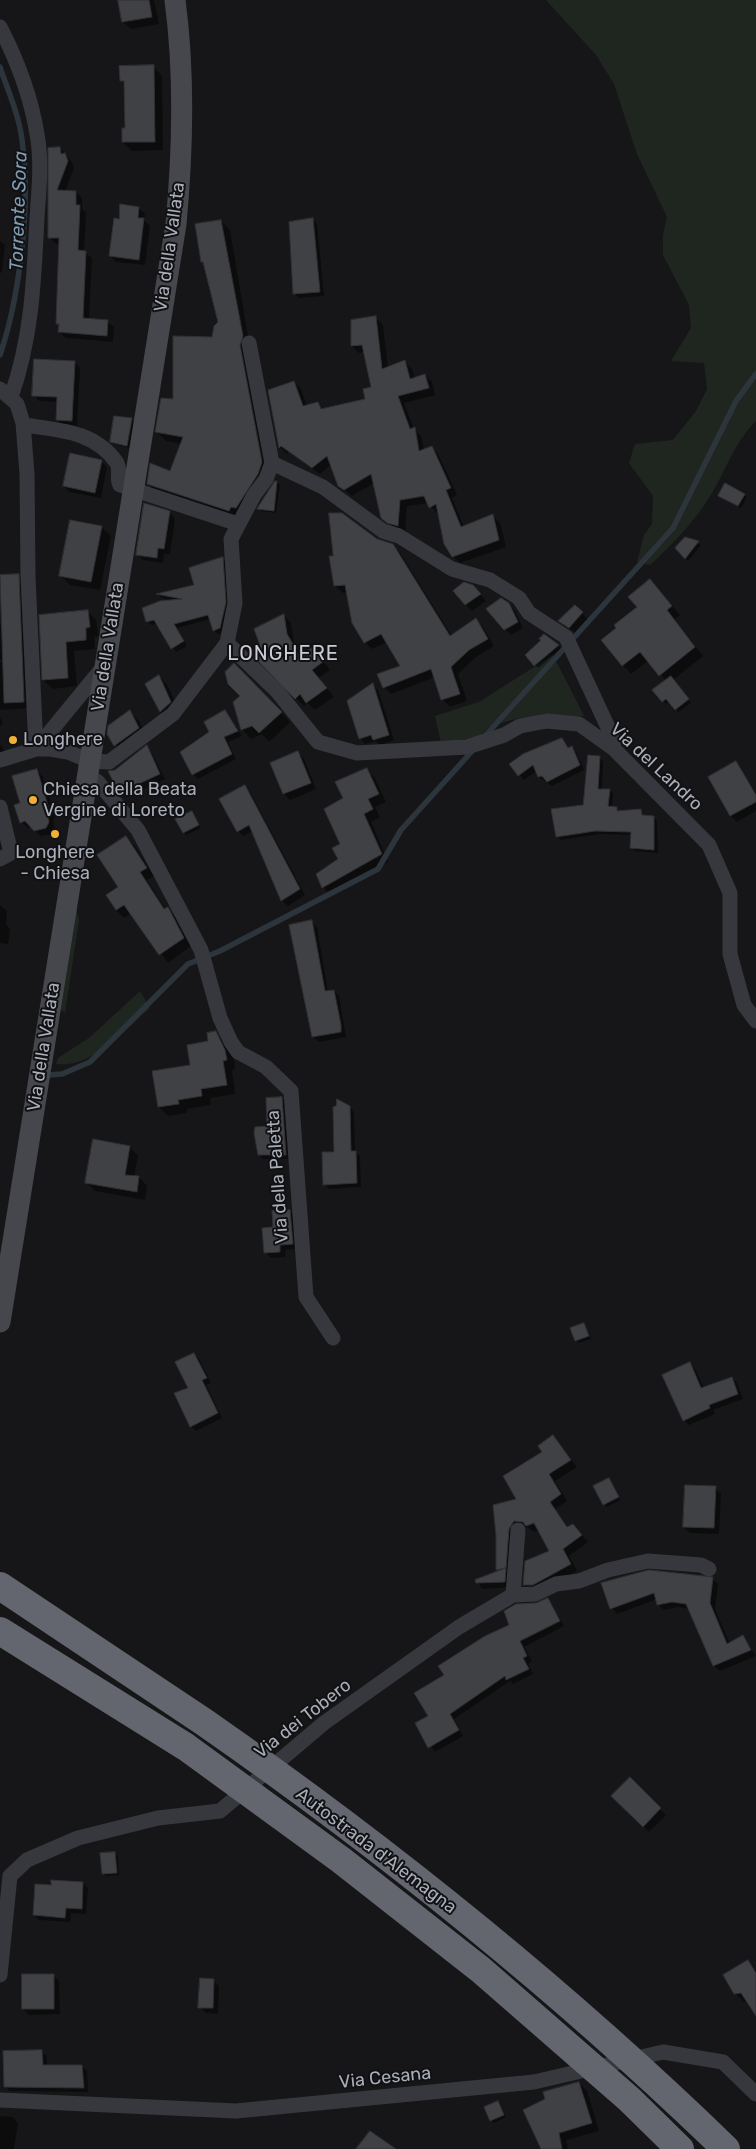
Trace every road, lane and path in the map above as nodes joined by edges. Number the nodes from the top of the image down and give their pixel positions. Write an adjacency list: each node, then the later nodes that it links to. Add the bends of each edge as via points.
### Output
1 (175, 0): 7 (main road, Via della Vallata, via 182,97 182,154 176,224)
2 (0, 27): 4 (street, via 29,98 39,150 32,309 24,359)
3 (248, 343): 6 (street)
4 (6, 393): 5 (street, via 21,412)
5 (24, 425): 7 (street, via 85,436 116,463 120,485); 11 (street)
6 (272, 462): 8 (street, via 266,479); 12 (street, via 323,487 376,526 399,536 452,569 490,580 519,598 529,613 566,637 612,736)
7 (134, 489): 8 (street); 10 (main road, Via della Vallata)
8 (238, 524): 9 (street, via 231,539 235,603)
9 (227, 643): 12 (street, Via del Landro, via 277,692 318,742 341,749 357,753 467,747 520,726 547,721 579,724); 14 (street, via 172,714 108,762)
10 (104, 666): 11 (street); 14 (main road, Via della Vallata)
11 (36, 749): 13 (street); 14 (street, Via della Paletta, via 68,752)
12 (614, 749): 17 (street, Via del Landro, via 709,844 730,893 730,954 744,1005)
13 (0, 760)
14 (88, 770): 18 (main road, Via della Vallata); 19 (street, Via della Paletta, via 138,830 201,950 220,1018 231,1042 238,1052 266,1067 291,1091 306,1297)
15 (0, 807): 16 (street, via 12,853)
16 (0, 859)
17 (756, 1021)
18 (0, 1322)
19 (333, 1338)
20 (518, 1530): 23 (street)
21 (709, 1569): 23 (street, Via dei Tobero, via 701,1565 648,1561 579,1581 556,1584 535,1594)
22 (0, 1586): 29 (highway, Autostrada d'Alemagna, bridge, via 204,1723 362,1838 502,1948 652,2077)
23 (513, 1595): 25 (street, Via dei Tobero, via 459,1627 324,1723 220,1811 158,1818 78,1838 27,1860 10,1876)
24 (0, 1631): 28 (highway, Autostrada d'Alemagna, bridge, via 186,1747 341,1860 481,1970)
25 (0, 1975)
26 (756, 2094): 27 (street, Via Cesana, via 723,2062 662,2052 534,2082 236,2112)
27 (0, 2100)
28 (680, 2149)
29 (726, 2149)

